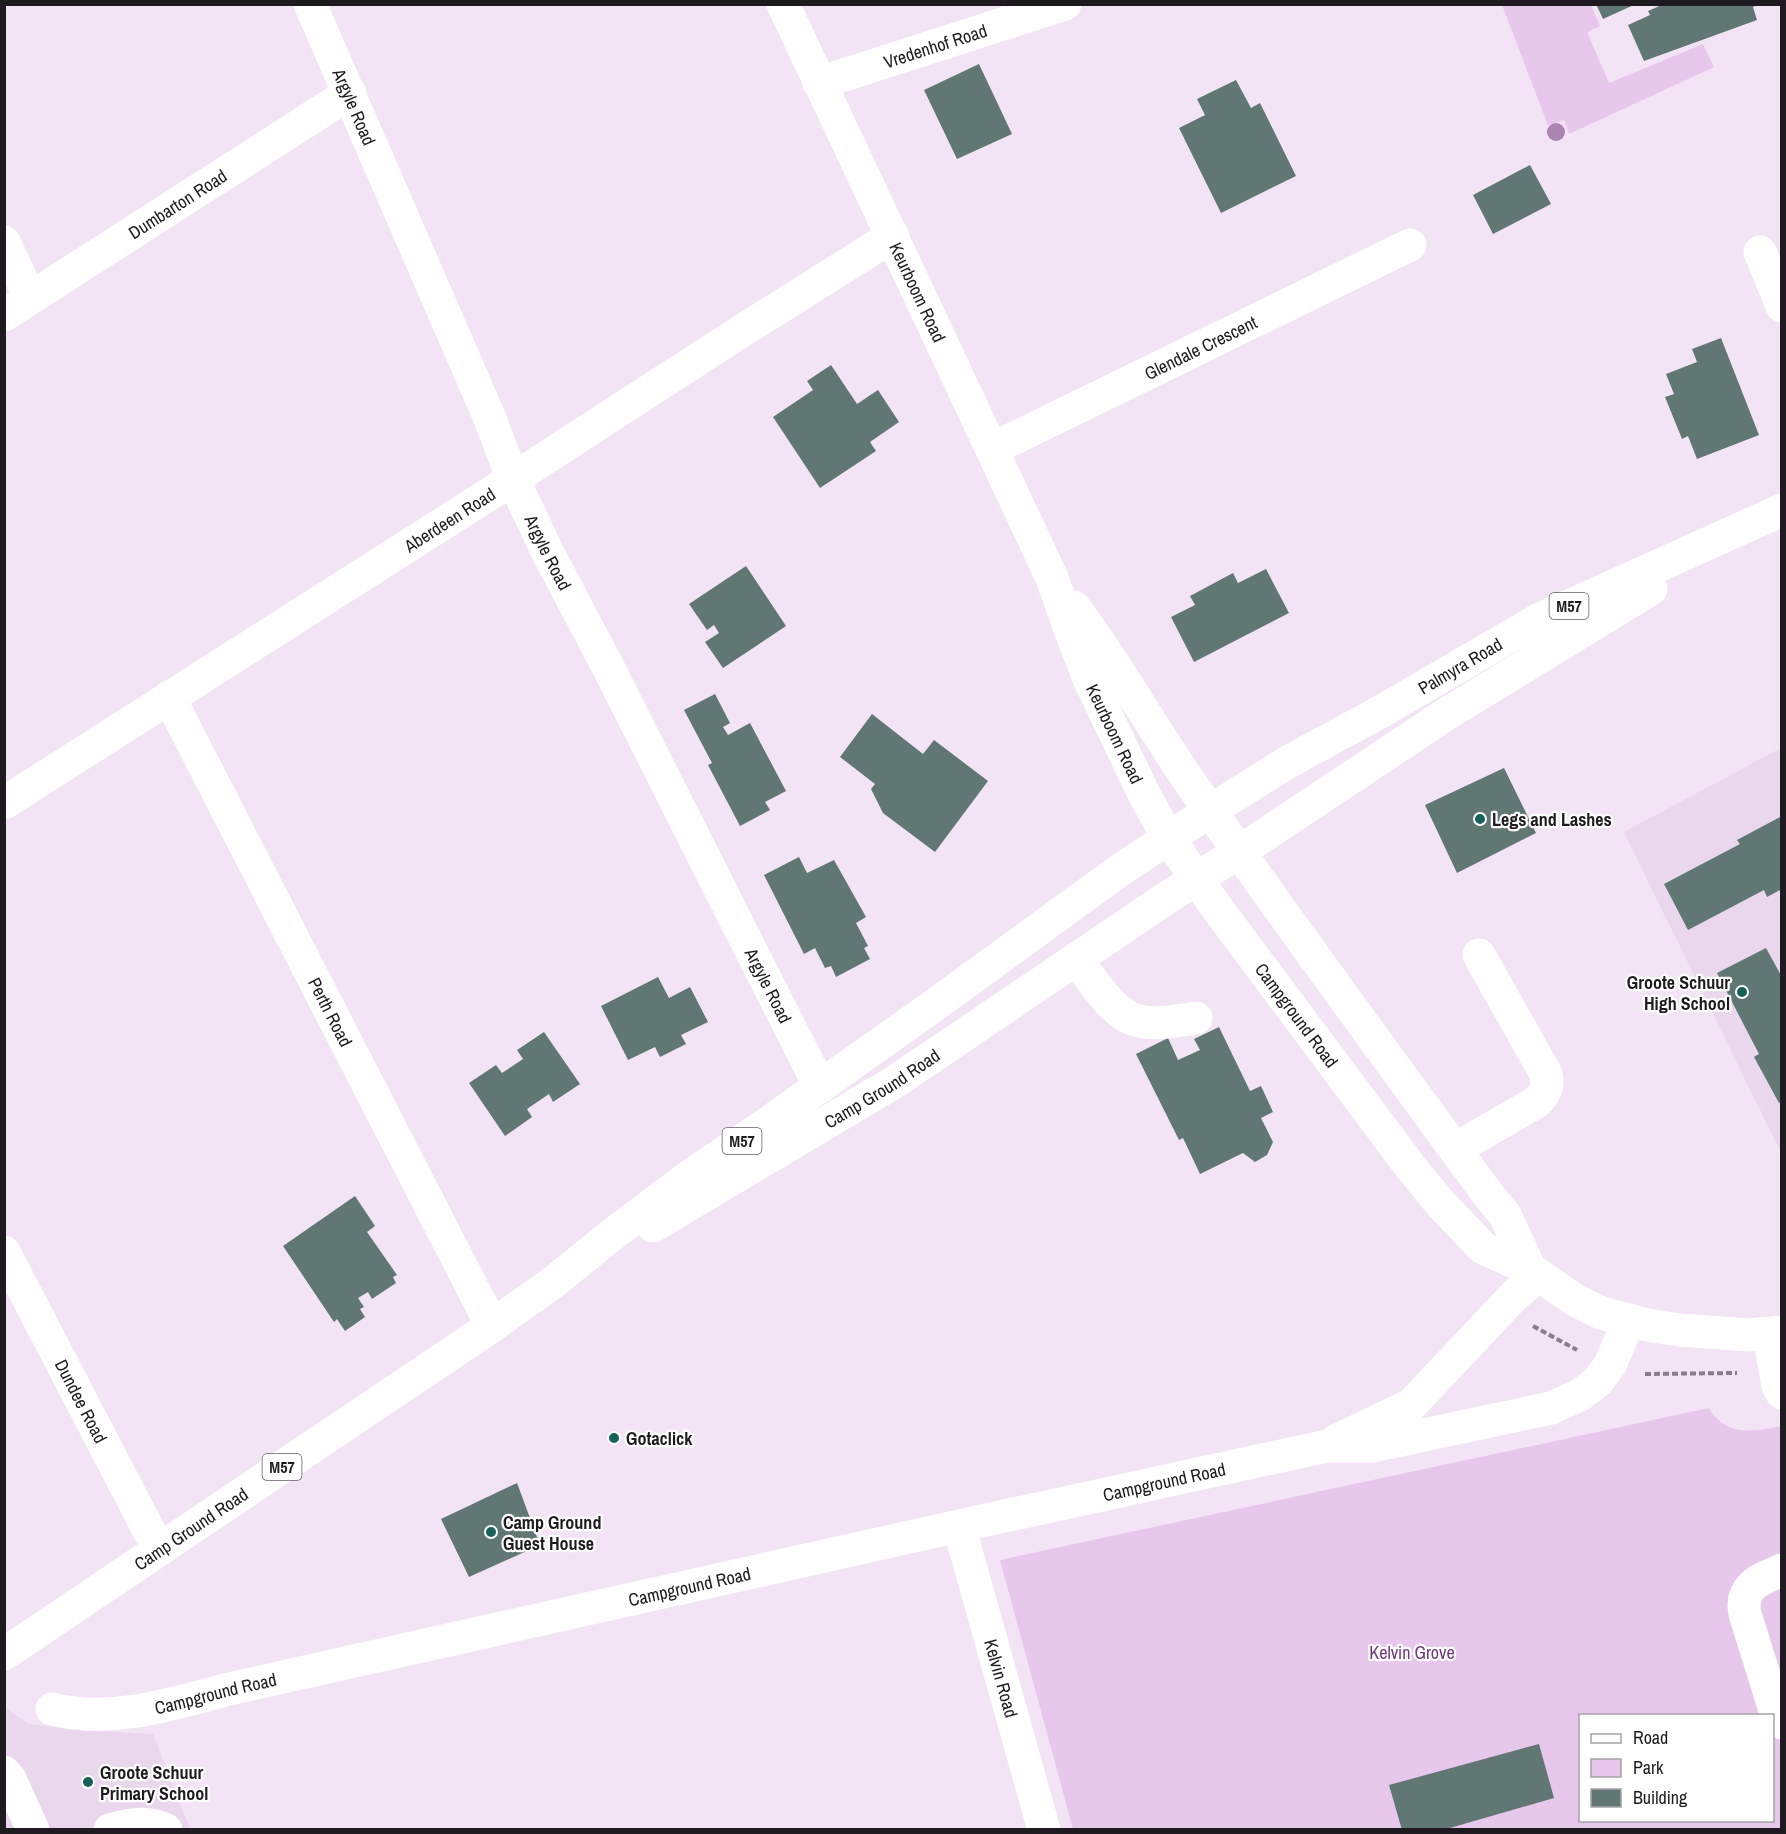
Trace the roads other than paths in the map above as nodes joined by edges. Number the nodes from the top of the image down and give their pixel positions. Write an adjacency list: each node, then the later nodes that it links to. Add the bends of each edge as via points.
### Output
1 (310, 4): 5 (street, Argyle Road)
2 (783, 4): 4 (street, Keurboom Road)
3 (1057, 7): 4 (street, Vredenhof Road)
4 (819, 83): 6 (street, Keurboom Road)
5 (350, 93): 11 (street, Dumbarton Road); 13 (street, Argyle Road)
6 (893, 236): 12 (street, Keurboom Road); 13 (street, Aberdeen Road)
7 (4, 242): 11 (street)
8 (1410, 245): 12 (street, Glendale Crescent)
9 (1760, 252): 10 (street)
10 (1782, 306)
11 (17, 307)
12 (992, 449): 15 (street, Keurboom Road)
13 (513, 479): 16 (street, Aberdeen Road); 25 (street, Argyle Road)
14 (1773, 514): 18 (street, Palmyra Road / M57, via 1538,620 1288,762); 20 (street, Palmyra Road / M57, via 1448,713)
15 (1052, 578): 18 (street, Keurboom Road, via 1110,657); 19 (street, Keurboom Road, via 1090,681)
16 (169, 697): 17 (street, Aberdeen Road); 31 (street, Perth Road)
17 (4, 803)
18 (1210, 811): 19 (street, Palmyra Road / M57); 20 (street, Keurboom Road)
19 (1169, 839): 21 (street, Keurboom Road); 25 (street, Camp Ground Road / M57, via 1120,870)
20 (1239, 852): 21 (street, Palmyra Road / M57); 26 (street)
21 (1197, 879): 23 (street, Camp Ground Road / M57); 28 (street, Campground Road, via 1440,1203 1483,1248)
22 (1479, 955): 26 (street, via 1546,1074 1547,1084 1545,1094 1535,1103)
23 (1076, 959): 24 (street, via 1119,1011 1131,1018 1158,1023); 29 (street, Camp Ground Road / M57, via 893,1083)
24 (1196, 1018)
25 (820, 1087): 29 (street, Camp Ground Road / M57, via 643,1210)
26 (1455, 1149): 28 (street, via 1505,1215)
27 (4, 1252): 36 (street, Dundee Road)
28 (1534, 1272): 30 (street, Campground Road, via 1575,1300 1601,1313); 34 (street, Campground Road, via 1411,1405)
29 (555, 1281): 31 (street, Camp Ground Road / M57)
30 (1629, 1320): 32 (street, Campground Road, via 1703,1333); 34 (street, Campground Road, via 1611,1365 1597,1382 1551,1408 1372,1446)
31 (492, 1326): 36 (street, Camp Ground Road / M57)
32 (1775, 1333): 33 (street, via 1778,1386)
33 (1782, 1393)
34 (1327, 1446): 35 (street, Campground Road)
35 (959, 1526): 39 (street, Campground Road, via 156,1708 88,1714); 45 (street, Kelvin Road)
36 (159, 1550): 38 (street, Camp Ground Road / M57)
37 (1782, 1570): 40 (street, via 1756,1582 1743,1604)
38 (4, 1654)
39 (52, 1709)
40 (1782, 1723)
41 (4, 1772): 42 (street)
42 (33, 1830)
43 (110, 1830): 44 (street, via 143,1824)
44 (166, 1830)
45 (1044, 1830)

